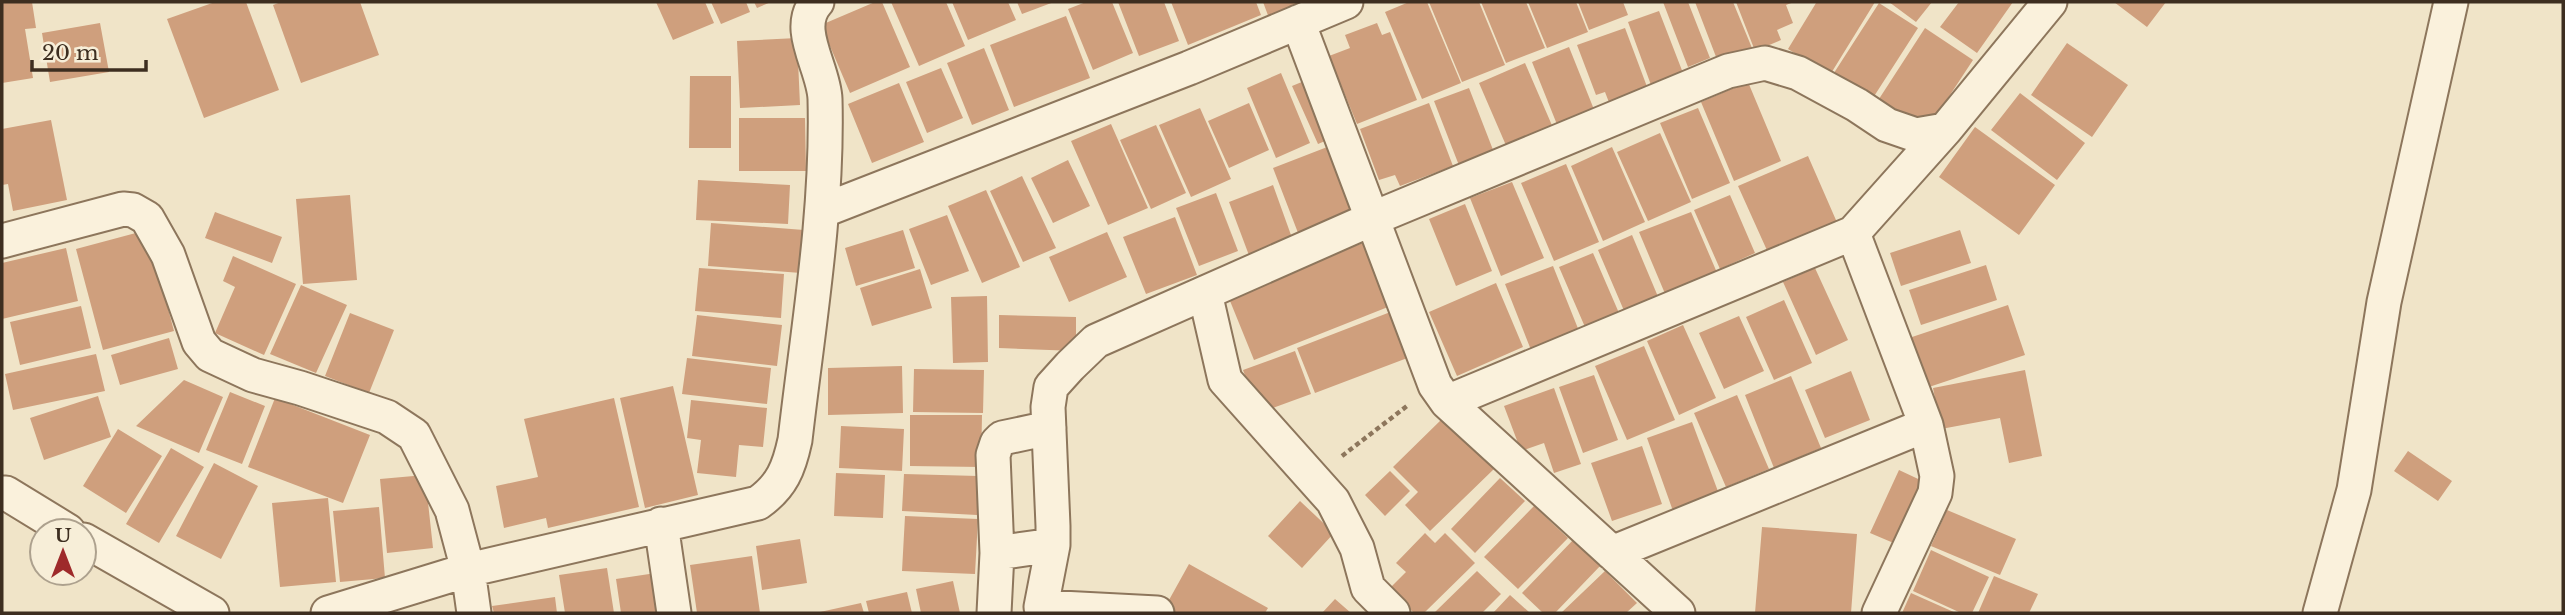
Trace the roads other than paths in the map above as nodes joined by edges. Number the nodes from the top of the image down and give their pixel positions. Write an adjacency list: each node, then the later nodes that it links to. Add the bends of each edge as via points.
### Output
1 (817, 2): 7 (street, via 807,17 825,95)
2 (1346, 2): 5 (street)
3 (2050, 2): 6 (street)
4 (2451, 2): 32 (street, via 2384,302 2354,489)
5 (1298, 22): 7 (street); 8 (street)
6 (1945, 130): 8 (street, via 1916,135 1887,125 1798,73 1765,63 1728,71); 9 (street)
7 (822, 211): 17 (street, via 795,440 782,481 758,503)
8 (1374, 218): 11 (street); 12 (street)
9 (1853, 233): 12 (street); 13 (street)
10 (2, 241): 22 (street, via 123,209 147,218 168,255 200,342 210,355 253,375 387,417 414,435 452,510)
11 (1205, 293): 14 (street, via 1096,341 1051,387); 29 (street, via 1225,380 1333,501 1352,537 1368,588)
12 (1441, 394): 21 (street)
13 (1926, 425): 21 (street); 31 (street, via 1937,476 1935,493)
14 (1049, 428): 18 (street); 20 (street, via 997,443 993,455)
15 (3, 487): 16 (street)
16 (47, 517)
17 (661, 524): 22 (street); 26 (street)
18 (1053, 545): 20 (street); 28 (street, via 1041,607)
19 (98, 548): 23 (street)
20 (997, 553): 27 (street)
21 (1612, 553): 30 (street)
22 (468, 570): 24 (street); 25 (street)
23 (212, 613)
24 (328, 613)
25 (474, 613)
26 (674, 613)
27 (994, 613)
28 (1157, 613)
29 (1393, 613)
30 (1678, 613)
31 (1879, 613)
32 (2320, 613)

